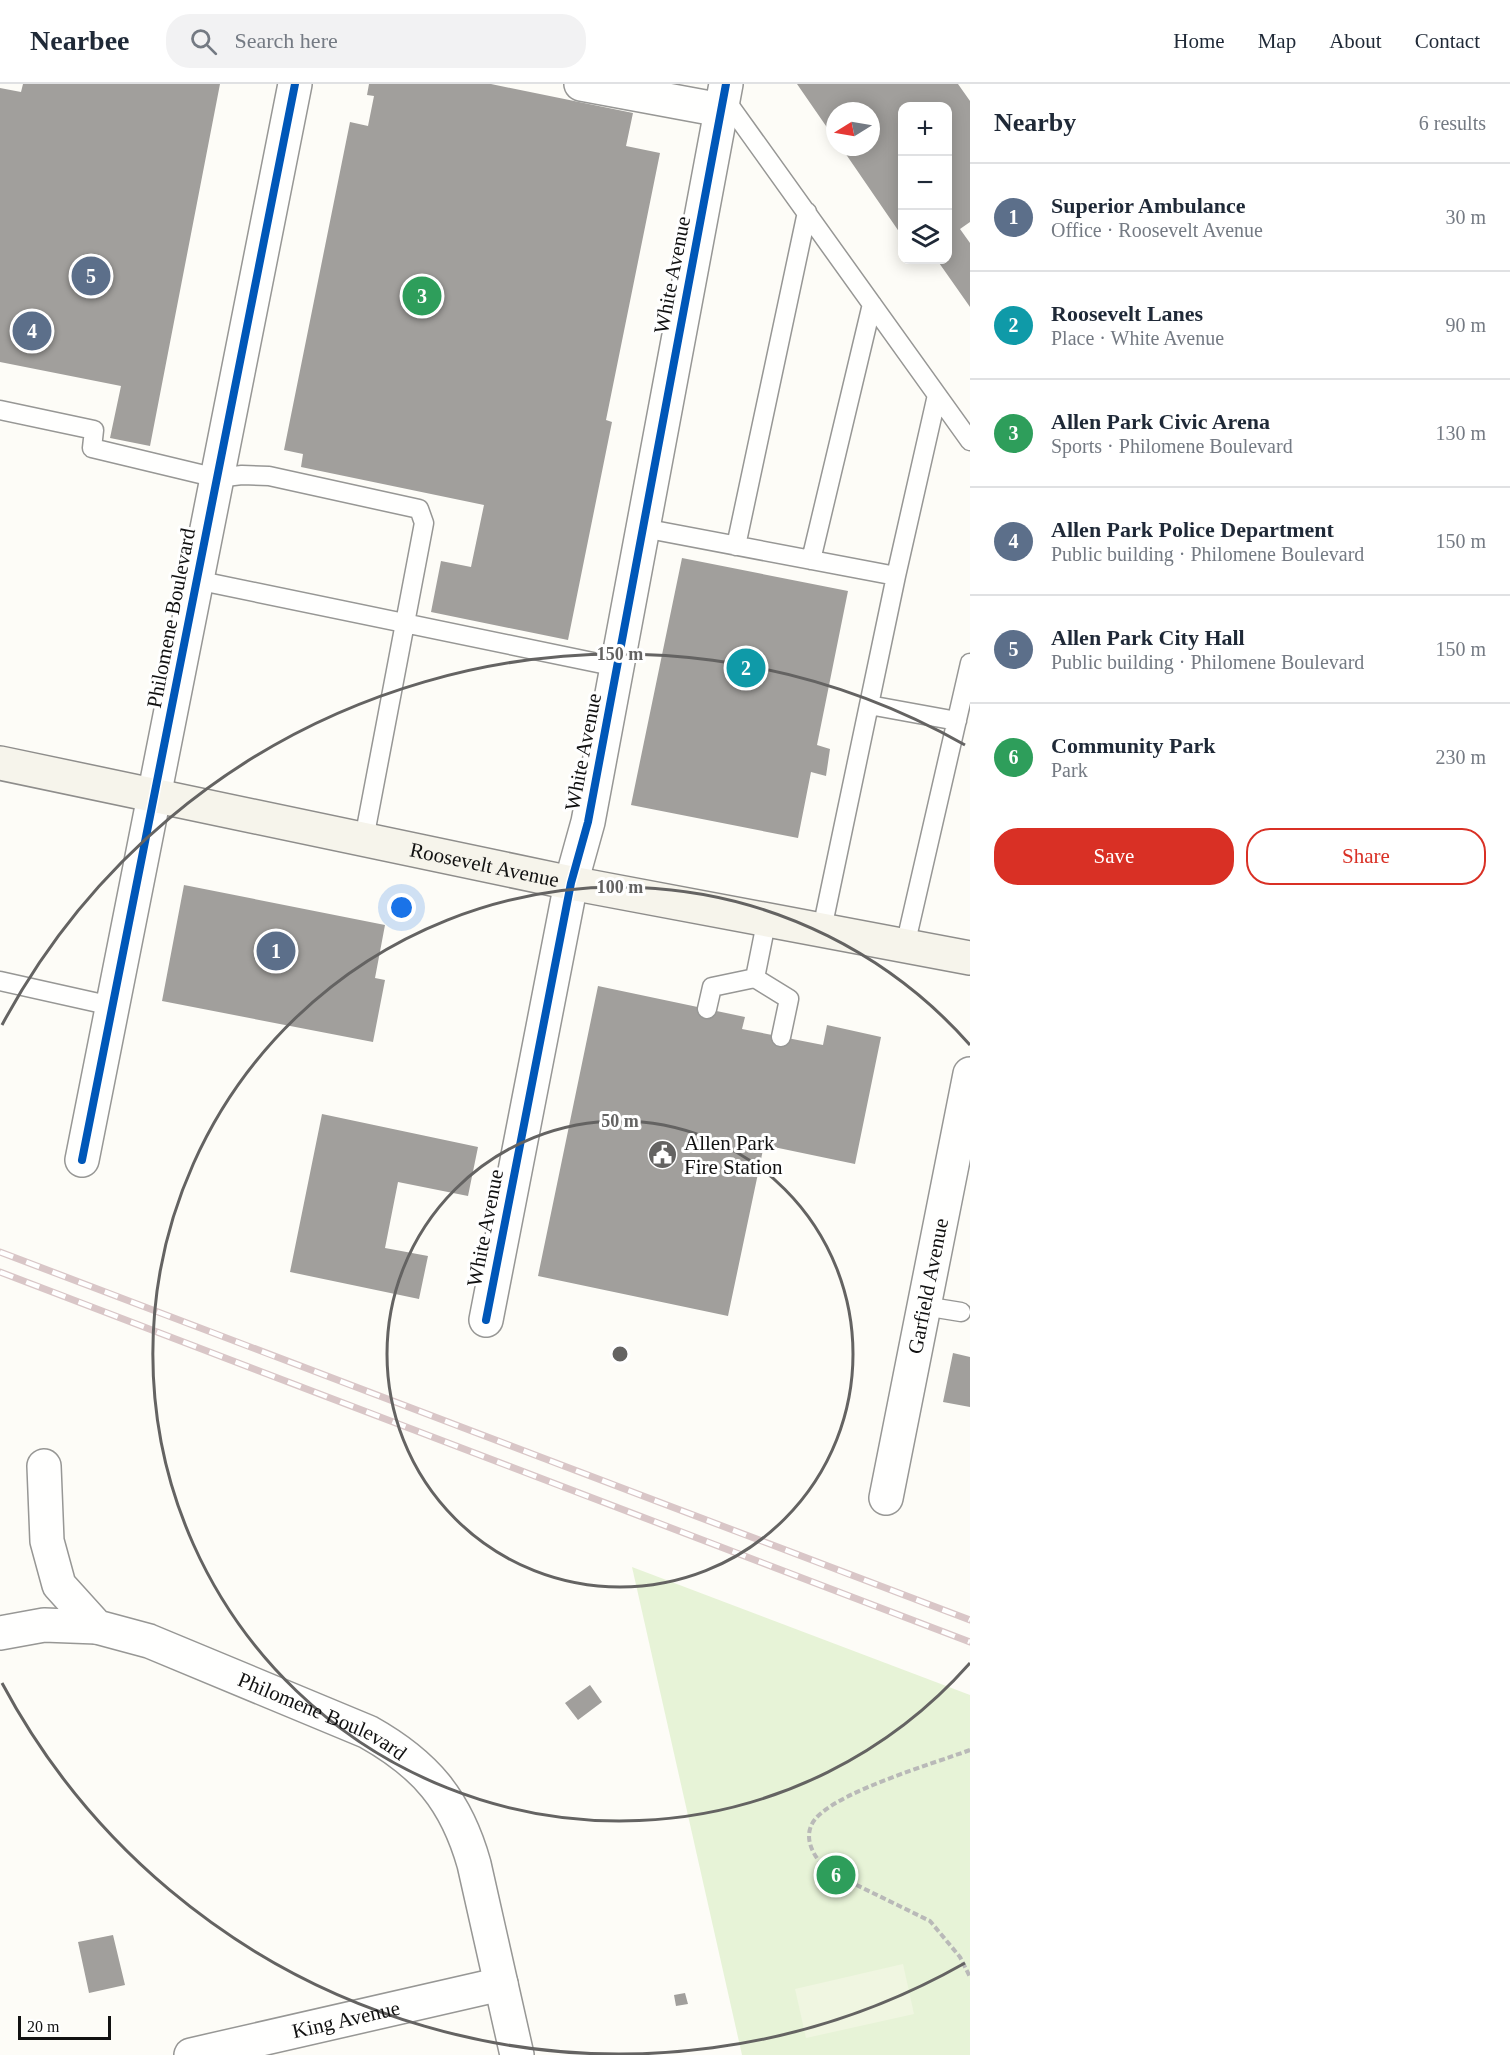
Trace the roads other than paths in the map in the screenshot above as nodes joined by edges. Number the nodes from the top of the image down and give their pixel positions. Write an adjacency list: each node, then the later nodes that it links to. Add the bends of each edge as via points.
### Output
1 (296, 84): 9 (street, Philomene Boulevard)
2 (581, 84): 3 (street)
3 (721, 94): 4 (lane); 10 (street, White Avenue)
4 (807, 212): 5 (lane); 11 (lane)
5 (872, 304): 6 (lane); 12 (lane)
6 (937, 395): 8 (lane); 13 (lane)
7 (0, 410): 9 (lane, via 94,430 92,448)
8 (970, 441)
9 (217, 478): 14 (street, Philomene Boulevard); 15 (lane, via 269,476 418,509 424,523)
10 (643, 528): 11 (lane); 17 (street, White Avenue)
11 (736, 546): 12 (lane)
12 (811, 560): 13 (lane)
13 (896, 576): 18 (lane)
14 (196, 580): 15 (lane); 21 (street, Philomene Boulevard)
15 (407, 624): 17 (lane); 22 (lane)
16 (970, 663): 19 (lane)
17 (617, 667): 23 (street, White Avenue, via 588,822)
18 (869, 705): 19 (lane); 25 (lane)
19 (957, 721): 26 (lane)
20 (0, 763): 21 (main road, Roosevelt Avenue)
21 (154, 795): 22 (main road, Roosevelt Avenue); 30 (street, Philomene Boulevard)
22 (364, 839): 23 (main road, Roosevelt Avenue)
23 (571, 883): 24 (main road, Roosevelt Avenue); 37 (street, White Avenue)
24 (767, 918): 25 (main road, Roosevelt Avenue); 28 (lane)
25 (822, 929): 26 (main road, Roosevelt Avenue)
26 (905, 946): 27 (main road, Roosevelt Avenue)
27 (970, 958)
28 (755, 978): 31 (lane, via 712,987); 32 (lane, via 789,999)
29 (0, 981): 30 (lane)
30 (112, 1006): 34 (street, Philomene Boulevard)
31 (707, 1009)
32 (781, 1037)
33 (970, 1074): 35 (street, Garfield Avenue)
34 (82, 1160)
35 (924, 1306): 36 (lane); 39 (street, Garfield Avenue)
36 (961, 1312)
37 (486, 1320)
38 (44, 1466): 40 (street, via 47,1541 59,1585)
39 (886, 1498)
40 (97, 1627): 41 (street, Philomene Boulevard, via 44,1625); 42 (street, Philomene Boulevard, via 149,1641 368,1732 419,1767 446,1798 466,1836)
41 (0, 1633)
42 (501, 1984): 43 (street, King Avenue); 44 (street, Philomene Boulevard)
43 (191, 2055)
44 (517, 2055)

